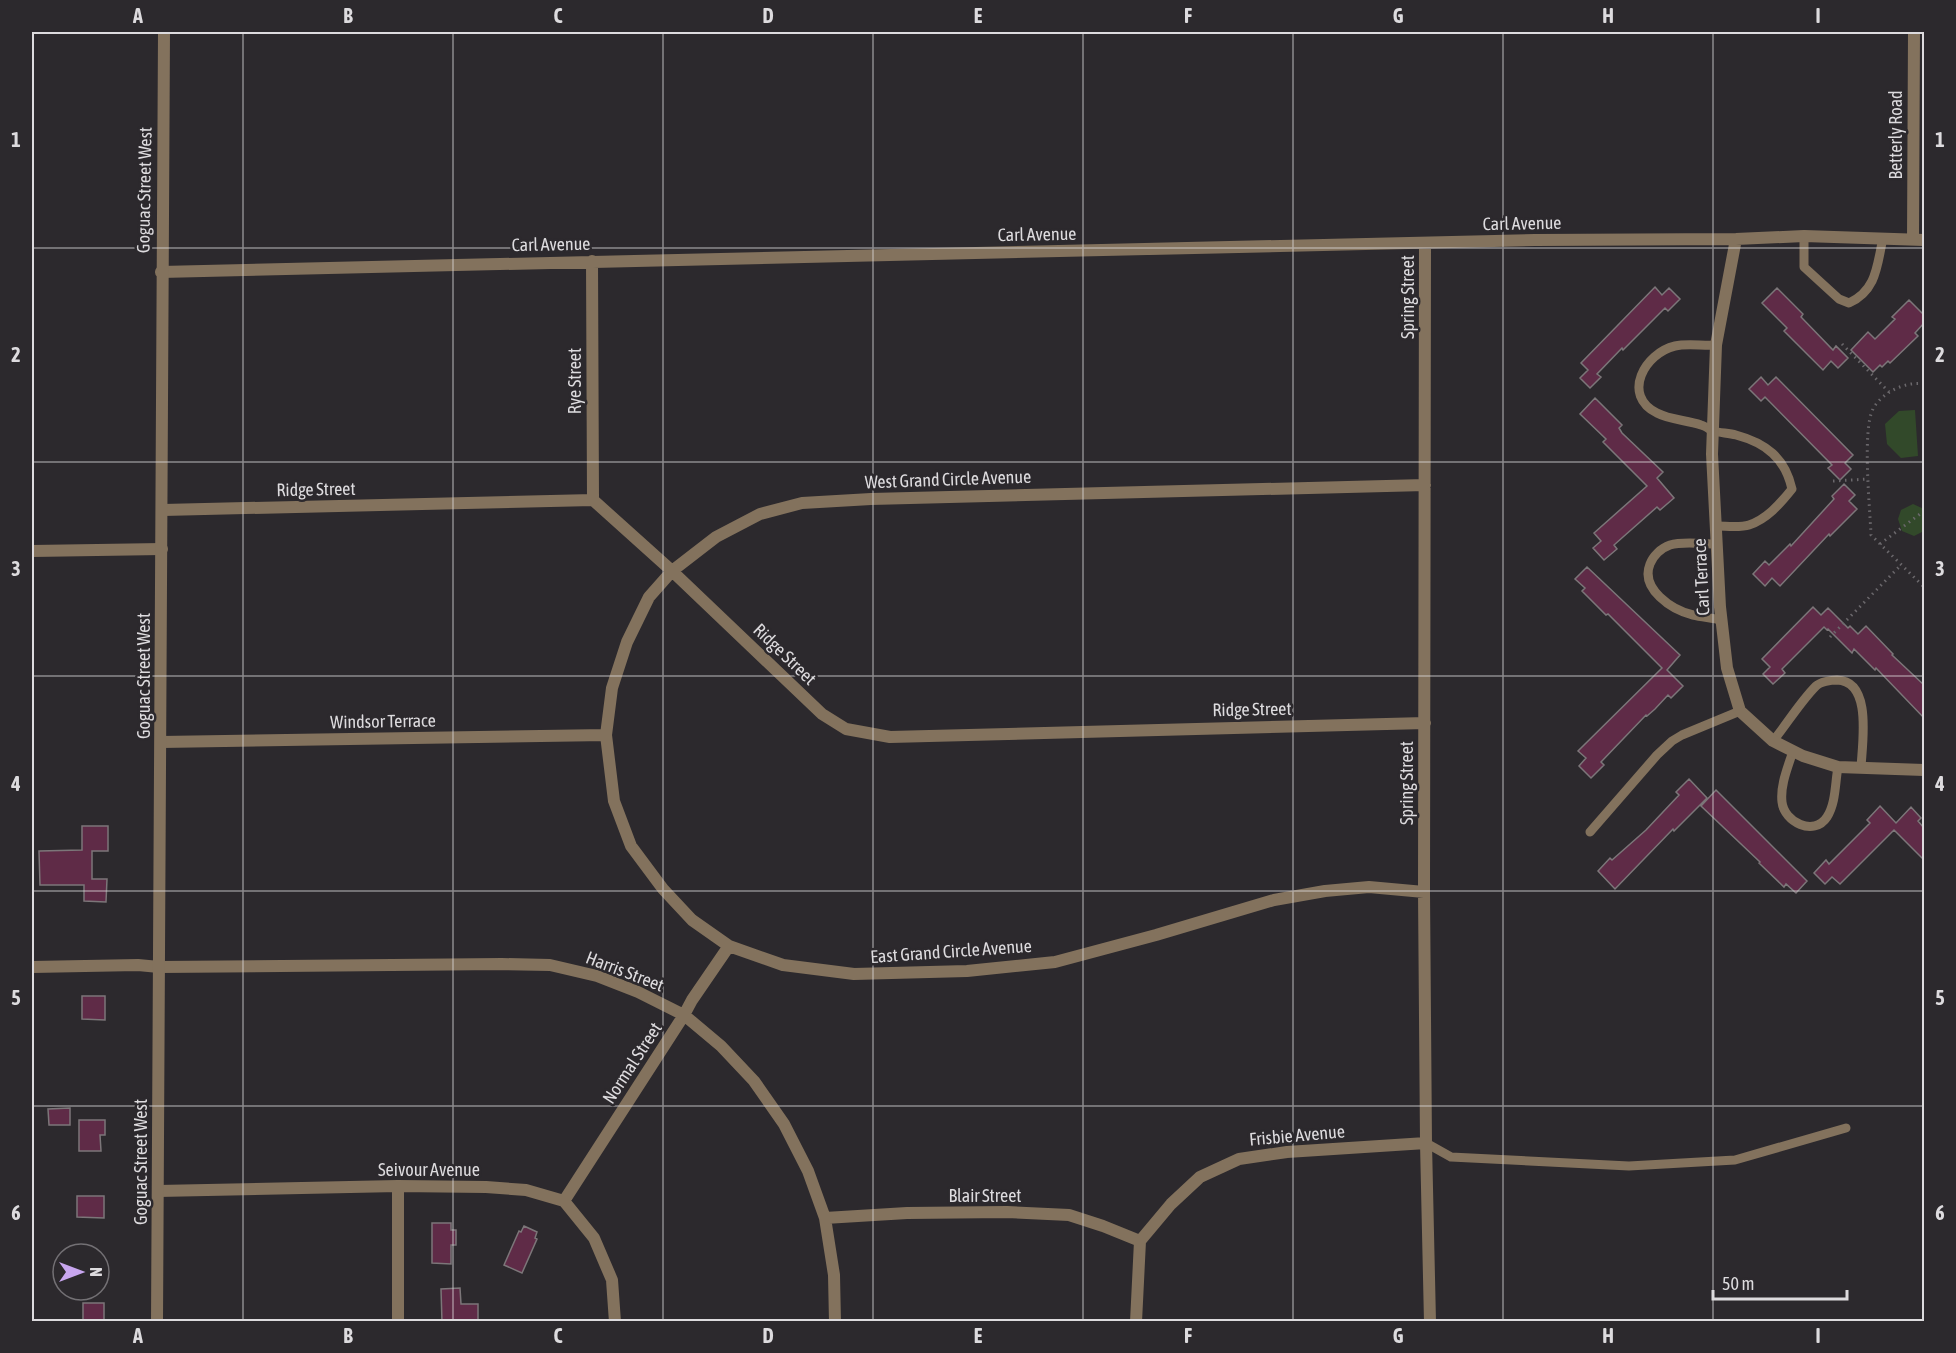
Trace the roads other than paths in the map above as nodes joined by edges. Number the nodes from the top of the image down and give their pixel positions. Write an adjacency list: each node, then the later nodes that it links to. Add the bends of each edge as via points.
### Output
1 (164, 32): 10 (street, Goguac Street West)
2 (1914, 32): 3 (street, Betterly Road)
3 (1919, 129): 7 (street, Betterly Road)
4 (1804, 236): 5 (street, Carl Avenue); 5 (lane, via 1804,267 1839,299 1849,303 1861,297 1874,279); 6 (street, Carl Avenue)
5 (1883, 238): 7 (street, Carl Avenue)
6 (1736, 240): 8 (street, Carl Avenue); 11 (street, Carl Terrace)
7 (1919, 240)
8 (1425, 244): 9 (street, Carl Avenue); 13 (street, Spring Street)
9 (592, 261): 10 (street, Carl Avenue); 14 (street, Rye Street)
10 (161, 272): 15 (street, Goguac Street West)
11 (1716, 345): 12 (street, Carl Terrace); 12 (lane, via 1675,346 1659,354 1638,379 1644,402 1655,413)
12 (1713, 430): 16 (street, Carl Terrace); 16 (lane, via 1759,443 1780,460 1792,489 1764,518 1747,526)
13 (1425, 485): 20 (street, West Grand Circle Avenue, via 802,503 760,514 716,537); 23 (street, Spring Street)
14 (593, 500): 15 (street, Ridge Street); 20 (street, Ridge Street)
15 (162, 510): 18 (street, Goguac Street West)
16 (1716, 526): 17 (street, Carl Terrace)
17 (1717, 544): 21 (street, Carl Terrace); 21 (lane, via 1671,544 1651,560 1647,572 1651,586 1662,599 1692,615)
18 (162, 549): 19 (street); 26 (street, Goguac Street West)
19 (32, 551)
20 (672, 570): 23 (street, Ridge Street, via 822,714 846,729 890,737); 24 (street, West Grand Circle Avenue, via 649,597 627,642 612,688)
21 (1721, 620): 22 (street, Carl Terrace, via 1727,668)
22 (1740, 711): 25 (street); 31 (lane, via 1672,741)
23 (1425, 723): 32 (street, Spring Street)
24 (606, 735): 26 (street, Windsor Terrace); 33 (street, East Grand Circle Avenue, via 614,801 631,846 692,920)
25 (1773, 741): 27 (street); 29 (lane, via 1818,684 1845,680 1860,697)
26 (161, 742): 35 (street, Goguac Street West)
27 (1793, 751): 28 (street); 28 (lane, via 1782,803 1787,814 1807,827 1817,826 1827,818)
28 (1838, 767): 29 (street)
29 (1861, 768): 30 (street)
30 (1924, 770)
31 (1590, 832)
32 (1424, 892): 33 (street, East Grand Circle Avenue, via 1369,887 1325,891 1274,900 1054,962 967,971 854,975 783,965); 38 (street, Spring Street)
33 (729, 946): 36 (street, Normal Street)
34 (32, 967): 35 (street, Harris Street)
35 (159, 967): 36 (street, Harris Street, via 550,965 597,976); 40 (street, Goguac Street West)
36 (684, 1015): 41 (street, Normal Street); 42 (street, Harris Street, via 746,1072 784,1124 808,1171)
37 (1846, 1128): 38 (lane, via 1735,1160 1629,1166 1451,1157)
38 (1426, 1143): 43 (street, Frisbie Avenue, via 1239,1159 1200,1177); 49 (street, Spring Street)
39 (398, 1186): 40 (street, Seivour Avenue); 41 (street, Seivour Avenue, via 526,1190); 45 (street)
40 (158, 1191): 44 (street, Goguac Street West)
41 (564, 1201): 46 (street, via 594,1238 612,1280)
42 (825, 1218): 43 (street, Blair Street, via 907,1213 1069,1215); 47 (street, Harris Street, via 834,1275)
43 (1140, 1241): 48 (street)
44 (157, 1322)
45 (398, 1322)
46 (615, 1322)
47 (835, 1322)
48 (1137, 1322)
49 (1430, 1322)

